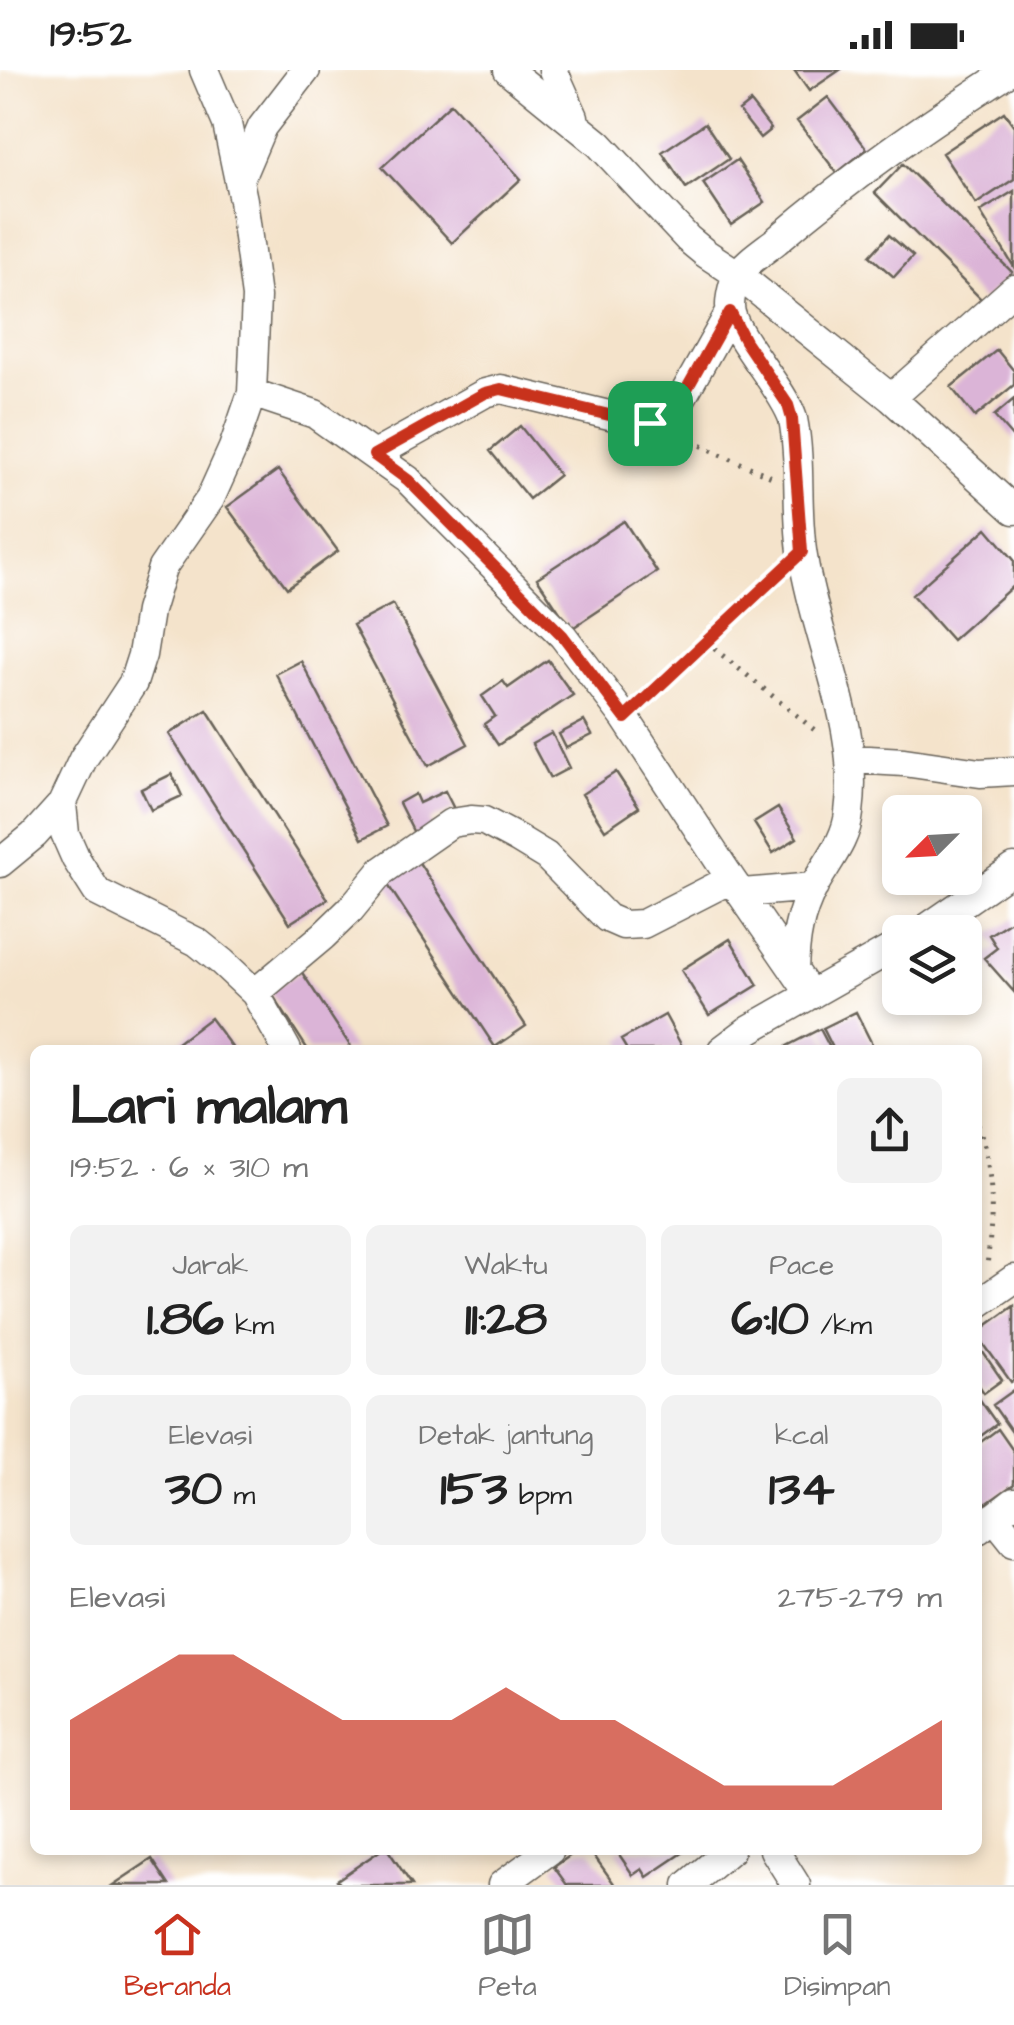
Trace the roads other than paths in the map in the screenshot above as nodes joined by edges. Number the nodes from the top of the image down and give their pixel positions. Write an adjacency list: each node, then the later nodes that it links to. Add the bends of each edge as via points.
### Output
1 (204, 70): 7 (street, via 227,124)
2 (306, 70): 7 (street, via 262,126)
3 (508, 70): 6 (street)
4 (553, 70): 6 (street)
5 (1011, 70): 8 (street, via 917,130)
6 (576, 123): 8 (street, via 688,238)
7 (239, 181): 11 (street, via 256,297)
8 (737, 274): 10 (street); 12 (street)
9 (1014, 289): 12 (street)
10 (730, 312): 13 (street, via 675,410 664,418 634,421 501,389); 15 (street, via 788,405 795,430 808,588)
11 (252, 394): 13 (street, via 315,414); 17 (street, via 210,499 162,568 133,683 82,759)
12 (891, 398): 14 (street)
13 (374, 455): 20 (street, via 408,480 563,636)
14 (1010, 499)
15 (851, 760): 16 (street); 21 (street, via 846,830)
16 (1014, 772)
17 (62, 804): 18 (street); 25 (street, via 65,834 97,892 197,942)
18 (0, 863)
19 (1014, 868): 22 (street)
20 (736, 886): 21 (street); 24 (street); 25 (street, via 643,924 623,925 518,839 484,821 452,824 382,871 336,923)
21 (814, 887): 24 (street, via 798,927)
22 (946, 915)
23 (882, 954): 26 (street)
24 (794, 970): 26 (street)
25 (255, 992): 27 (street)
26 (811, 995): 28 (street)
27 (284, 1045)
28 (729, 1045)
29 (1014, 1279): 30 (street)
30 (982, 1301)
31 (995, 1516): 32 (street)
32 (1014, 1542)
33 (544, 1855): 36 (street)
34 (724, 1855): 37 (street)
35 (777, 1855): 38 (street)
36 (502, 1885)
37 (688, 1885)
38 (796, 1885)

